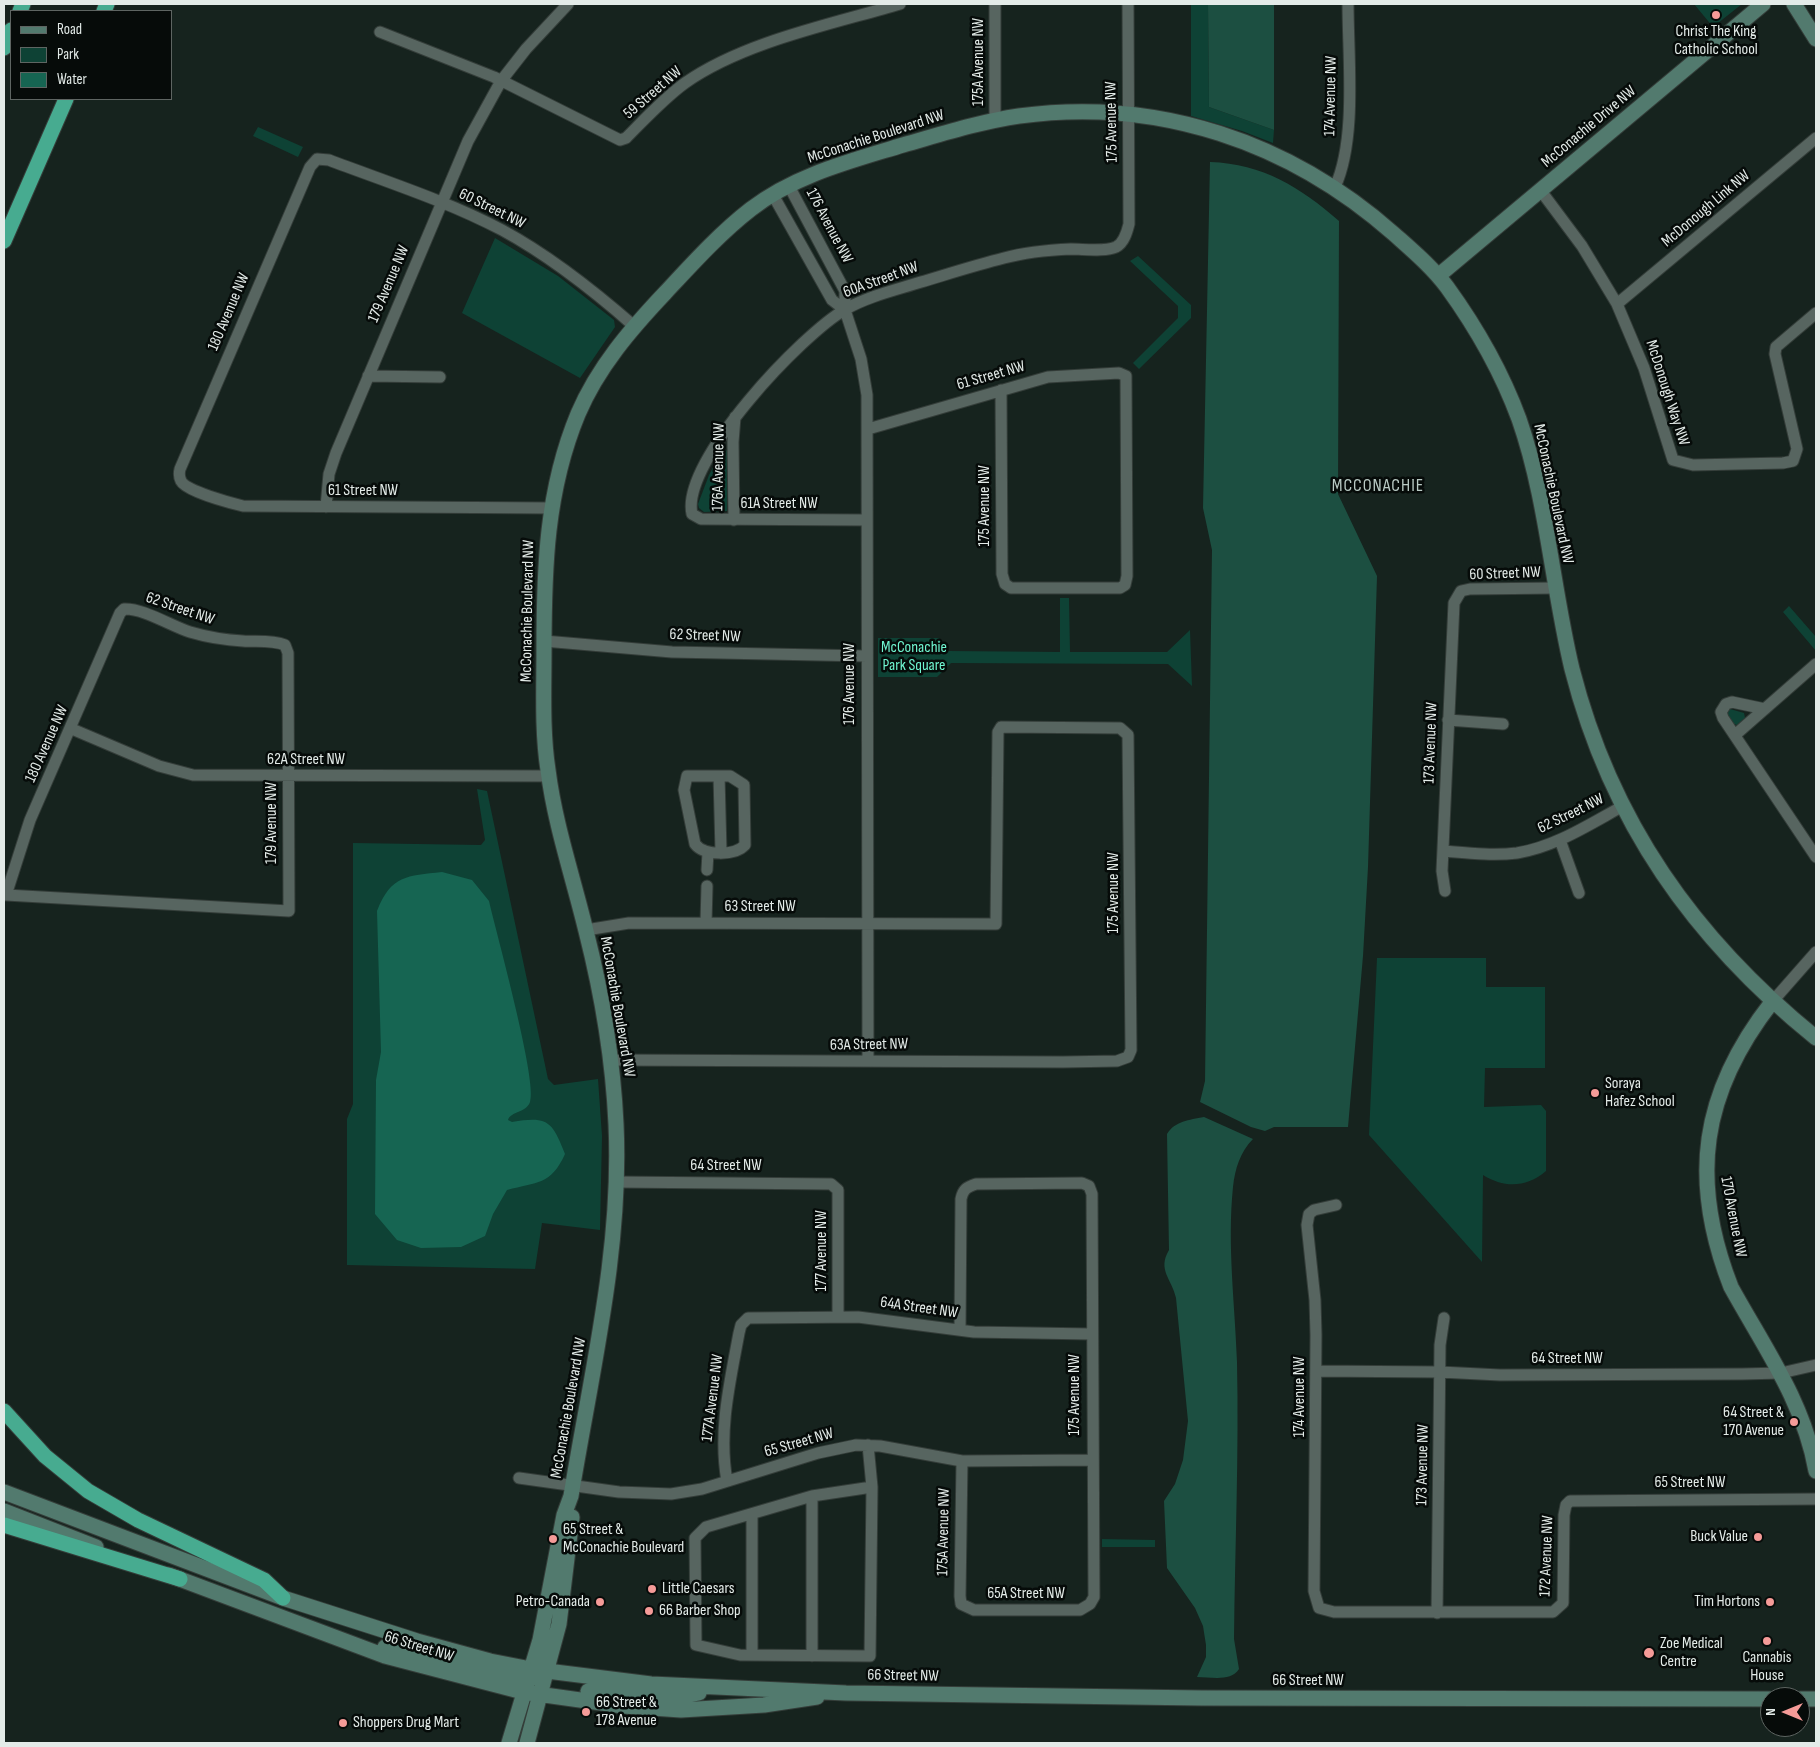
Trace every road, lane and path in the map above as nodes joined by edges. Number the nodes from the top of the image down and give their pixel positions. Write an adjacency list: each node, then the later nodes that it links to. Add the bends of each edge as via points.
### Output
1 (568, 4): 12 (street, 179 Avenue NW, via 526,49)
2 (900, 4): 12 (street, 59 Street NW, via 772,42 714,66 686,83 620,140)
3 (995, 4): 15 (street, 175A Avenue NW)
4 (1128, 4): 14 (street, 175 Avenue NW)
5 (1348, 4): 19 (street, 174 Avenue NW, via 1347,140 1345,162)
6 (1763, 4): 20 (street, McConachie Drive NW)
7 (1794, 4): 10 (street)
8 (380, 32): 12 (street, 59 Street NW)
9 (10, 33): 11 (highway)
10 (1816, 39)
11 (4, 48)
12 (502, 81): 22 (street, 179 Avenue NW, via 468,141)
13 (66, 100): 24 (highway)
14 (1127, 114): 15 (street, McConachie Boulevard NW, via 1048,113); 19 (street, McConachie Boulevard NW, via 1187,124 1240,140 1276,154); 23 (street, 175 Avenue NW, via 1129,224)
15 (995, 120): 18 (street, McConachie Boulevard NW, via 828,168)
16 (1816, 138): 26 (street, McDonough Link NW)
17 (317, 159): 22 (street, 60 Street NW, via 329,160); 35 (street, 180 Avenue NW, via 310,167 180,469)
18 (789, 186): 21 (street, McConachie Boulevard NW); 27 (street, 176 Avenue NW, via 845,291)
19 (1335, 187): 25 (street, McConachie Boulevard NW, via 1380,222)
20 (1541, 191): 25 (street, McConachie Drive NW); 26 (street, McDonough Way NW, via 1571,230)
21 (773, 195): 27 (street, 176 Avenue NW, via 832,300); 29 (street, McConachie Boulevard NW, via 750,209 718,238)
22 (440, 202): 29 (street, 60 Street NW, via 533,248 604,299); 30 (street, 179 Avenue NW)
23 (1123, 239): 27 (street, 60A Street NW, via 1116,247 1104,249 1005,257 874,296)
24 (4, 242)
25 (1438, 276): 42 (street, McConachie Boulevard NW, via 1476,332 1510,395 1535,476)
26 (1617, 304): 28 (street, McDonough Way NW, via 1647,377 1670,454 1681,464 1783,464 1794,460 1797,449 1776,347)
27 (845, 310): 33 (street, 60A Street NW, via 814,334); 34 (street, 176 Avenue NW, via 864,373)
28 (1816, 313)
29 (634, 326): 37 (street, McConachie Boulevard NW, via 607,361 580,410 559,469)
30 (368, 376): 31 (street); 36 (street, 179 Avenue NW, via 329,474)
31 (440, 376)
32 (1001, 390): 34 (street, 61 Street NW); 41 (street, 175 Avenue NW, via 1002,574 1005,584); 41 (street, 61 Street NW, via 1067,374 1119,372 1126,376 1128,384 1125,585 1120,588)
33 (736, 415): 38 (street, 60A Street NW, via 702,471 690,506); 39 (street, 176A Avenue NW)
34 (868, 428): 40 (street, 176 Avenue NW)
35 (181, 481): 36 (street, 61 Street NW, via 243,506)
36 (326, 507): 37 (street, 61 Street NW)
37 (551, 508): 45 (street, McConachie Boulevard NW, via 544,570)
38 (692, 514): 39 (street, 61A Street NW, via 701,520)
39 (734, 520): 40 (street, 61A Street NW)
40 (867, 520): 47 (street, 176 Avenue NW)
41 (1011, 588)
42 (1556, 588): 43 (street, 60 Street NW, via 1470,589); 58 (street, McConachie Boulevard NW, via 1581,702)
43 (1456, 596): 50 (street, 173 Avenue NW)
44 (124, 609): 46 (street, 62 Street NW, via 203,635); 53 (street, 180 Avenue NW)
45 (544, 641): 47 (street, 62 Street NW, via 672,652); 56 (street, McConachie Boulevard NW)
46 (285, 645): 55 (street, 179 Avenue NW, via 288,653)
47 (867, 656): 70 (street, 176 Avenue NW)
48 (1816, 664): 49 (street)
49 (1765, 710): 54 (street); 54 (street, via 1732,702 1726,704 1721,712)
50 (1448, 720): 51 (street); 60 (street, 173 Avenue NW)
51 (1503, 724)
52 (1063, 728): 70 (street, 63 Street NW, via 1000,727 998,732 996,924); 75 (street, 175 Avenue NW, via 1120,728 1128,735 1131,1050)
53 (72, 729): 55 (street, 62A Street NW, via 181,773); 68 (street, 180 Avenue NW, via 30,820 6,895)
54 (1735, 735): 63 (street)
55 (288, 776): 56 (street, 62A Street NW); 68 (street, 179 Avenue NW)
56 (548, 776): 71 (street, McConachie Boulevard NW, via 558,827)
57 (719, 776): 61 (street, via 687,776 684,782 696,844); 62 (street); 62 (street, via 730,776 744,785 745,845 736,852)
58 (1623, 806): 59 (street, 62 Street NW); 73 (street, McConachie Boulevard NW, via 1654,861 1691,914 1736,967)
59 (1560, 840): 60 (street, 62 Street NW, via 1516,853); 67 (street)
60 (1443, 851): 66 (street, 173 Avenue NW)
61 (708, 852): 62 (street); 64 (street)
62 (721, 852)
63 (1816, 857)
64 (707, 870)
65 (707, 886): 69 (street)
66 (1445, 891)
67 (1578, 893)
68 (289, 911)
69 (706, 923): 70 (street, 63 Street NW); 71 (street, 63 Street NW, via 629,923)
70 (867, 924): 77 (street, 176 Avenue NW)
71 (586, 930): 76 (street, McConachie Boulevard NW)
72 (1816, 952): 73 (street, 170 Avenue NW)
73 (1772, 1002): 74 (street, McConachie Boulevard NW); 89 (street, 170 Avenue NW, via 1744,1039 1718,1096 1708,1144 1707,1182 1713,1229 1731,1287)
74 (1816, 1038)
75 (1128, 1058): 77 (street, 63A Street NW, via 1112,1062)
76 (610, 1060): 77 (street, 63A Street NW); 78 (street, McConachie Boulevard NW)
77 (868, 1061)
78 (617, 1182): 79 (street, 64 Street NW, via 825,1182); 98 (street, McConachie Boulevard NW, via 611,1260)
79 (835, 1186): 81 (street, 177 Avenue NW, via 838,1195)
80 (1336, 1205): 87 (street, 174 Avenue NW, via 1308,1214 1315,1300)
81 (838, 1316): 83 (street, 64A Street NW, via 753,1317); 84 (street, 64A Street NW)
82 (1444, 1318): 88 (street, 173 Avenue NW)
83 (744, 1321): 96 (street, 177A Avenue NW, via 738,1333 724,1419 722,1447)
84 (960, 1330): 85 (street, 64A Street NW); 85 (street, 175 Avenue NW, via 960,1199 963,1192 976,1184 1082,1183 1089,1186 1092,1194)
85 (1091, 1334): 92 (street, 175 Avenue NW)
86 (1816, 1365): 89 (street, 64 Street NW)
87 (1316, 1371): 88 (street, 64 Street NW); 110 (street, 174 Avenue NW, via 1314,1591 1319,1608 1334,1612)
88 (1440, 1372): 89 (street, 64 Street NW, via 1500,1375); 110 (street, 173 Avenue NW)
89 (1781, 1373): 94 (street, 170 Avenue NW, via 1802,1418)
90 (4, 1411): 107 (highway, via 45,1456 88,1491 138,1520 264,1580)
91 (868, 1445): 93 (street, 65 Street NW); 96 (street, 65 Street NW, via 832,1449); 97 (street)
92 (1092, 1460): 93 (street, 65 Street NW); 109 (street, 175 Avenue NW, via 1094,1597)
93 (962, 1461): 108 (street, 175A Avenue NW)
94 (1816, 1471)
95 (519, 1478): 98 (street, 65 Street NW)
96 (726, 1481): 98 (street, 65 Street NW, via 702,1489 662,1494)
97 (872, 1487): 100 (street); 112 (street, via 870,1656)
98 (572, 1491): 113 (street, McConachie Boulevard NW, via 563,1597); 114 (street, McConachie Boulevard NW, via 564,1515 540,1640)
99 (4, 1492): 107 (street, 66 Street NW)
100 (812, 1496): 104 (street); 112 (street)
101 (1816, 1499): 102 (street, 65 Street NW, via 1576,1499)
102 (1566, 1505): 110 (street, 172 Avenue NW, via 1564,1596 1559,1608 1546,1613)
103 (4, 1511): 106 (street, 66 Street NW)
104 (752, 1514): 111 (street); 111 (street, via 706,1527 695,1538 696,1645)
105 (4, 1525): 106 (highway)
106 (180, 1579): 114 (street, 66 Street NW, via 407,1663)
107 (283, 1598): 114 (street, 66 Street NW, via 440,1648)
108 (962, 1604): 109 (street, 65A Street NW, via 974,1610 1080,1610)
109 (1090, 1604)
110 (1437, 1613)
111 (752, 1655): 112 (street)
112 (812, 1656)
113 (547, 1671): 114 (street, 66 Street NW); 115 (street, 66 Street NW); 116 (street, McConachie Boulevard NW)
114 (527, 1680): 116 (street, 66 Street NW); 119 (street, McConachie Boulevard NW)
115 (718, 1689): 116 (street, via 667,1699); 117 (street, 66 Street NW)
116 (542, 1691): 117 (street, 66 Street NW, via 622,1706 681,1710 764,1705); 120 (street, McConachie Boulevard NW)
117 (846, 1693): 118 (street, 66 Street NW, via 1212,1698)
118 (1760, 1699)
119 (509, 1743)
120 (527, 1743)

